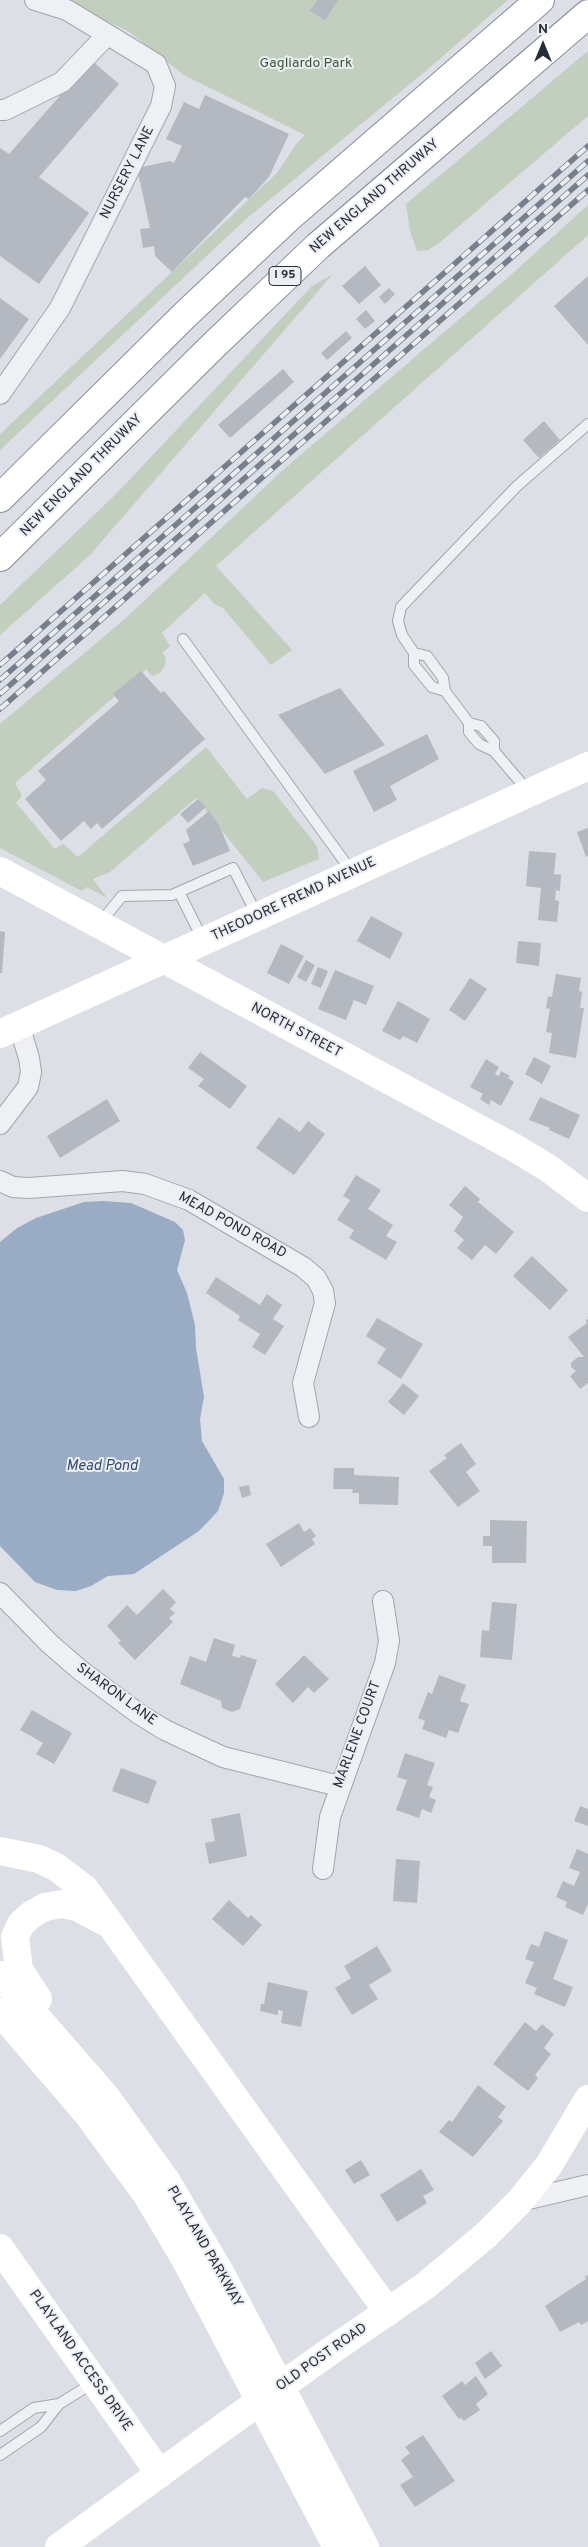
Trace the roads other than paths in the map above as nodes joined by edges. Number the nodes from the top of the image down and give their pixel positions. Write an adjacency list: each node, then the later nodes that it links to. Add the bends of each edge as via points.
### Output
1 (35, 0): 4 (street, NURSERY LANE, via 67,10)
2 (540, 0): 6 (main road, via 294,212)
3 (588, 14): 10 (main road, NEW ENGLAND THRUWAY / I 95, via 304,259)
4 (106, 36): 5 (street, via 62,82); 7 (street, NURSERY LANE, via 156,64 165,86 161,106 60,308)
5 (0, 110)
6 (136, 364): 9 (main road); 11 (main road)
7 (0, 394)
8 (588, 424): 15 (lane, via 517,486 401,607 398,621)
9 (0, 482)
10 (68, 490): 12 (main road, NEW ENGLAND THRUWAY / I 95); 13 (main road)
11 (0, 498)
12 (0, 557)
13 (0, 576)
14 (183, 638): 20 (lane)
15 (414, 653): 16 (lane, via 427,656 443,678); 16 (lane, via 414,665 427,682)
16 (446, 691): 18 (lane, via 469,723 481,726 494,741 494,751)
17 (588, 766): 18 (main road, THEODORE FREMD AVENUE)
18 (528, 791): 20 (main road, THEODORE FREMD AVENUE)
19 (0, 871): 23 (main road, NORTH STREET)
20 (353, 872): 22 (main road, THEODORE FREMD AVENUE)
21 (179, 892): 22 (lane, via 233,868); 23 (lane, via 172,895 122,896); 24 (lane)
22 (258, 916): 24 (main road, THEODORE FREMD AVENUE)
23 (98, 925): 25 (main road, NORTH STREET)
24 (203, 941): 25 (main road, THEODORE FREMD AVENUE)
25 (163, 960): 26 (main road, THEODORE FREMD AVENUE); 29 (main road, NORTH STREET, via 515,1148)
26 (10, 1030): 27 (street, via 29,1058 31,1072 28,1087)
27 (0, 1124)
28 (0, 1181): 30 (street, MEAD POND ROAD, via 13,1187 29,1188 123,1181 145,1184 189,1200 303,1267 316,1278 326,1303 303,1383)
29 (588, 1198)
30 (309, 1417)
31 (0, 1593): 33 (street, SHARON LANE, via 80,1670 138,1714 166,1730 223,1757)
32 (383, 1601): 33 (street, MARLENE COURT, via 389,1642 385,1663)
33 (339, 1786): 35 (street, MARLENE COURT, via 330,1818)
34 (0, 1851): 36 (main road, via 39,1859 71,1876 85,1889)
35 (323, 1869)
36 (113, 1928): 40 (main road, via 94,1914 62,1904 45,1907 32,1914 21,1924 15,1937 20,1970); 46 (main road)
37 (0, 1975): 40 (main road, PLAYLAND PARKWAY)
38 (0, 2012): 42 (main road, PLAYLAND PARKWAY)
39 (0, 2034): 42 (main road)
40 (106, 2097): 54 (main road, PLAYLAND PARKWAY, via 147,2151 186,2212)
41 (588, 2099): 44 (main road, via 549,2165)
42 (108, 2139): 53 (main road, PLAYLAND PARKWAY, via 184,2257)
43 (588, 2185): 44 (street)
44 (520, 2201): 46 (main road, OLD POST ROAD, via 457,2261)
45 (0, 2248): 47 (main road, PLAYLAND ACCESS DRIVE)
46 (388, 2312): 51 (main road, OLD POST ROAD, bridge)
47 (95, 2382): 48 (lane); 51 (main road, PLAYLAND ACCESS DRIVE)
48 (58, 2404): 49 (lane, via 34,2408); 50 (lane, via 41,2427)
49 (0, 2431)
50 (0, 2455)
51 (160, 2474): 52 (main road, OLD POST ROAD)
52 (59, 2547)
53 (337, 2547)
54 (365, 2547)

